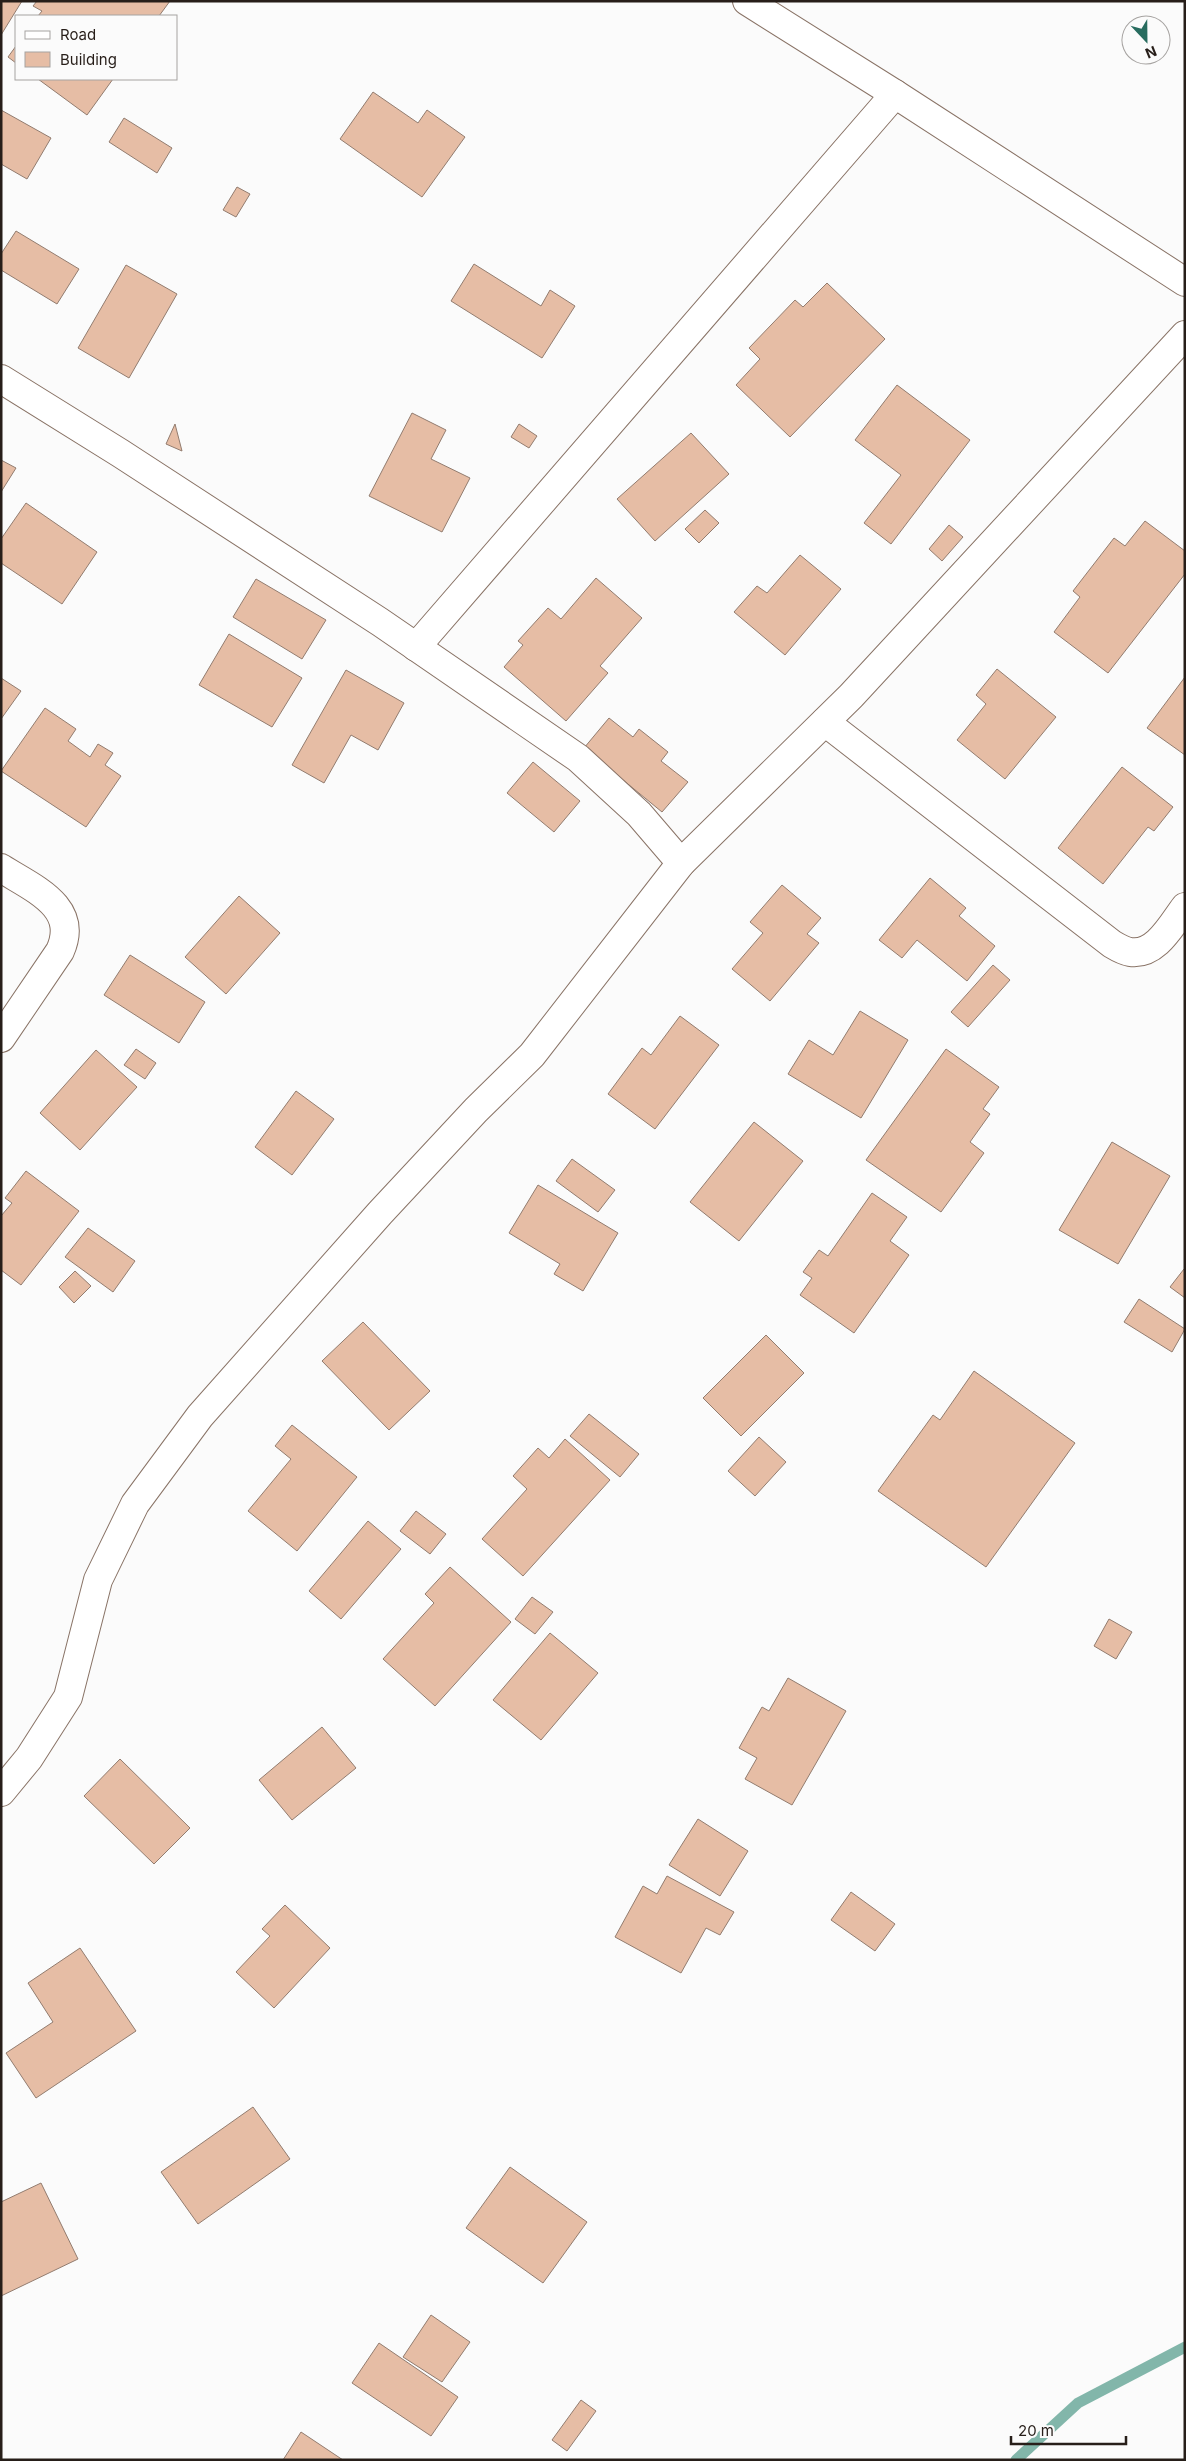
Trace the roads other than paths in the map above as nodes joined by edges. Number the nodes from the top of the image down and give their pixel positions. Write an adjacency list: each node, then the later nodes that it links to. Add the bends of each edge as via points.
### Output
1 (747, 1): 2 (street)
2 (895, 94): 3 (street); 6 (street)
3 (1185, 282)
4 (1185, 334): 7 (street)
5 (1, 379): 6 (street)
6 (416, 646): 8 (street, via 578,758 639,814)
7 (825, 722): 8 (street); 10 (street, via 1112,944 1129,952 1149,948 1163,937)
8 (681, 863): 12 (street, via 532,1055 433,1156 272,1333 200,1416 135,1504 98,1580 68,1697 29,1758)
9 (1, 868): 11 (street, via 56,904 63,919 66,939)
10 (1185, 906)
11 (1, 1038)
12 (1, 1792)

